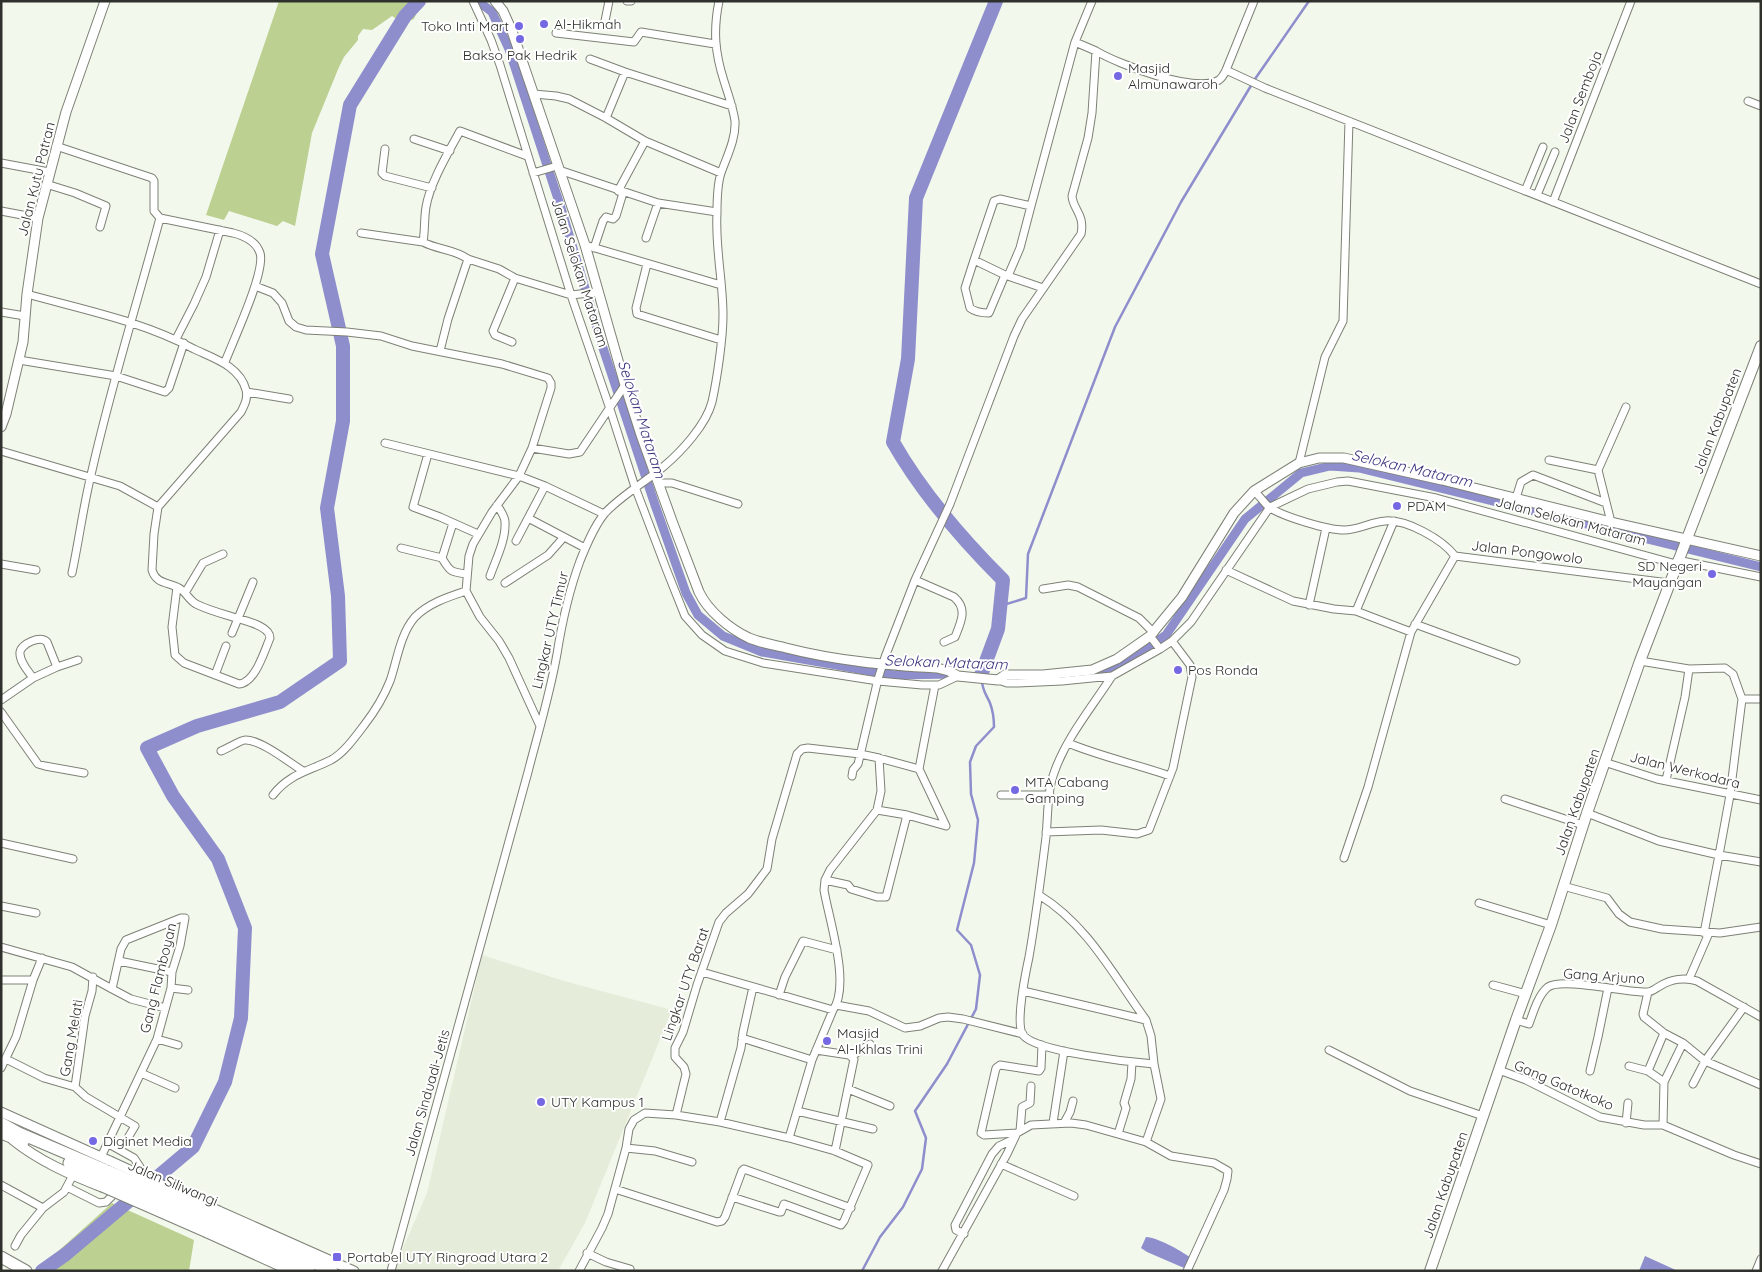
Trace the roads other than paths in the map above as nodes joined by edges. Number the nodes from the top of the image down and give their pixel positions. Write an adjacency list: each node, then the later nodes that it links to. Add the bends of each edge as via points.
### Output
1 (105, 1): 25 (street, Jalan Kutu Patran)
2 (473, 1): 30 (street, Jalan Selokan Mataram, via 500,65)
3 (495, 1): 17 (street, Jalan Selokan Mataram, via 512,31)
4 (610, 1): 9 (street)
5 (719, 1): 12 (street, Lingkar UTY Timur)
6 (1092, 1): 11 (street)
7 (1254, 1): 15 (street)
8 (1631, 1): 41 (street, Jalan Semboja)
9 (605, 21)
10 (556, 34): 12 (street, via 634,42 641,32)
11 (1075, 42): 13 (street); 43 (street)
12 (715, 44): 19 (street, Lingkar UTY Timur)
13 (1096, 51): 15 (street, via 1126,66 1188,82 1216,81); 62 (street, via 1088,138 1072,196 1081,218 1081,234)
14 (590, 59): 16 (street)
15 (1226, 70): 22 (street)
16 (624, 72): 19 (street); 21 (street)
17 (534, 94): 21 (street, via 568,99); 32 (street, Jalan Selokan Mataram)
18 (1748, 101): 20 (street)
19 (732, 106): 35 (street, Lingkar UTY Timur, via 734,132)
20 (1761, 106)
21 (606, 118): 24 (street)
22 (1349, 121): 38 (street); 89 (street, via 1343,321 1325,357)
23 (414, 139): 28 (street)
24 (645, 141): 35 (street); 39 (street)
25 (56, 146): 33 (street, Jalan Kutu Patran); 47 (street, via 152,178 154,211)
26 (1543, 147): 38 (street)
27 (385, 149): 37 (street, via 382,173 385,176)
28 (450, 151): 30 (street, via 460,131); 37 (street)
29 (1554, 152): 40 (street)
30 (527, 156): 34 (street, Jalan Selokan Mataram)
31 (1, 163): 33 (street)
32 (556, 168): 34 (street); 39 (street); 53 (street, Jalan Selokan Mataram)
33 (49, 172): 36 (street, Jalan Kutu Patran)
34 (535, 173): 65 (street, Jalan Selokan Mataram)
35 (721, 173): 45 (street, Lingkar UTY Timur)
36 (46, 184): 46 (street, Jalan Kutu Patran); 48 (street, via 106,206)
37 (432, 188): 52 (street, via 426,207)
38 (1525, 191): 40 (street)
39 (620, 192): 42 (street); 53 (street, via 616,216 613,219 606,217)
40 (1537, 196): 41 (street)
41 (1553, 202): 59 (street)
42 (658, 203): 45 (street); 51 (street)
43 (1032, 206): 55 (street, via 1000,199 994,201); 57 (street, via 1020,248)
44 (1, 210): 46 (street)
45 (717, 212): 60 (street, Lingkar UTY Timur)
46 (38, 218): 64 (street, Jalan Kutu Patran)
47 (160, 218): 49 (street); 68 (street)
48 (100, 227)
49 (220, 230): 61 (street, via 255,243 260,254 260,272); 69 (street, via 206,276)
50 (361, 233): 52 (street)
51 (646, 238)
52 (423, 242): 54 (street)
53 (589, 246): 56 (street); 63 (street, Jalan Selokan Mataram)
54 (468, 259): 58 (street); 74 (street)
55 (974, 260): 57 (street); 57 (street, via 964,288 972,310 989,312)
56 (647, 264): 60 (street); 70 (street, via 637,314)
57 (1007, 275): 62 (street)
58 (515, 278): 65 (street); 71 (street, via 493,331 494,335)
59 (1761, 284)
60 (721, 285): 70 (street, Lingkar UTY Timur, via 724,317)
61 (255, 286): 74 (street, via 273,293 296,327 381,336); 76 (street)
62 (1043, 288): 128 (street, via 1014,336 950,504)
63 (594, 293): 65 (street); 78 (street, Jalan Selokan Mataram)
64 (27, 294): 67 (street, Jalan Kutu Patran); 68 (street)
65 (573, 295): 81 (street, Jalan Selokan Mataram)
66 (1, 312): 67 (street)
67 (25, 316): 75 (street, Jalan Kutu Patran)
68 (131, 322): 69 (street); 77 (street)
69 (176, 339): 72 (street)
70 (721, 340): 91 (street, Lingkar UTY Timur, via 710,410 692,437)
71 (512, 342)
72 (184, 343): 76 (street); 77 (street, via 165,392)
73 (1761, 346): 113 (main road, Jalan Kabupaten)
74 (440, 351): 85 (street, Lingkar UTY Timur, via 548,378 551,388)
75 (19, 360): 77 (street); 83 (street, Jalan Kutu Patran)
76 (224, 362): 79 (street, via 241,379)
77 (116, 376): 92 (street)
78 (623, 386): 81 (street); 91 (street, Jalan Selokan Mataram)
79 (247, 392): 80 (street); 103 (street, via 241,412)
80 (289, 399)
81 (610, 405): 85 (street, via 580,452 569,454); 95 (street, Jalan Selokan Mataram)
82 (1626, 407): 90 (street)
83 (1, 427)
84 (384, 443): 87 (street)
85 (532, 448): 93 (street, Lingkar UTY Timur)
86 (1, 450): 92 (street)
87 (428, 454): 93 (street); 108 (street, via 413,507)
88 (1549, 460): 90 (street)
89 (1299, 463): 97 (street); 98 (street, via 1319,458 1344,458)
90 (1598, 470): 99 (street)
91 (653, 474): 94 (street, Jalan Selokan Mataram); 95 (street, Lingkar UTY Timur)
92 (90, 476): 103 (street, via 120,486); 124 (street)
93 (519, 476): 96 (street); 101 (street, Lingkar UTY Timur)
94 (658, 483): 100 (street, via 672,483); 150 (street, Jalan Selokan Mataram, via 702,598 727,623 760,642)
95 (637, 485): 104 (street, Lingkar UTY Timur); 158 (street, Jalan Selokan Mataram, via 680,605 702,635 725,651 763,663)
96 (545, 486): 104 (street); 105 (street)
97 (1257, 493): 102 (street); 142 (street, via 1234,513 1182,597)
98 (1516, 498): 99 (street, via 1521,482 1532,475); 107 (street)
99 (1606, 503): 107 (street)
100 (738, 504)
101 (497, 505): 110 (street, Lingkar UTY Timur); 126 (street, via 504,517 504,538)
102 (1268, 505): 109 (street); 120 (street, Jalan Selokan Mataram, via 1308,489 1348,481 1436,498); 123 (street, Jalan Selokan Mataram)
103 (158, 507): 132 (street, via 152,570 158,581)
104 (604, 514): 115 (street, Lingkar UTY Timur)
105 (528, 518): 111 (street); 112 (street)
106 (1394, 521): 109 (street, via 1354,530); 117 (street, via 1435,538); 137 (street)
107 (1611, 522): 113 (street)
108 (453, 523): 110 (street); 119 (street)
109 (1326, 528): 136 (street)
110 (478, 534): 125 (street, Lingkar UTY Timur, via 470,550)
111 (564, 537): 115 (street); 130 (street, via 548,555)
112 (516, 541)
113 (1685, 541): 118 (street); 120 (main road, Jalan Kabupaten)
114 (401, 548): 119 (street)
115 (585, 548): 164 (street, Lingkar UTY Timur, via 567,602)
116 (223, 554): 135 (street, via 203,563)
117 (1456, 556): 131 (street, Jalan Pongowolo); 139 (street, Jalan Pongowolo)
118 (1761, 556)
119 (442, 558): 125 (street, via 452,572)
120 (1677, 561): 127 (street, Jalan Selokan Mataram); 131 (main road, Jalan Kabupaten)
121 (1, 564): 122 (street)
122 (36, 570)
123 (1226, 570): 136 (street, via 1273,593); 143 (street, Jalan Selokan Mataram, via 1191,622)
124 (72, 573)
125 (466, 574): 134 (street, Lingkar UTY Timur)
126 (490, 576)
127 (1761, 577)
128 (915, 580): 144 (street, via 954,596 962,609 955,637); 150 (street)
129 (253, 582): 138 (street)
130 (505, 583)
131 (1669, 583): 149 (main road, Jalan Kabupaten)
132 (177, 587): 135 (street); 153 (street, via 172,628 175,655 184,663)
133 (1043, 589): 142 (street, via 1068,585 1078,587 1134,614 1144,622)
134 (466, 591): 164 (street, Lingkar UTY Timur, via 509,658); 171 (street, via 437,601 416,616 402,642 385,692 366,724 338,755)
135 (185, 593): 138 (street, via 194,603)
136 (1309, 605): 137 (street)
137 (1356, 611): 140 (street)
138 (237, 618): 141 (street); 153 (street, via 267,630 270,638 251,679 245,684)
139 (1415, 624): 140 (street, Jalan Pongowolo); 148 (street)
140 (1411, 632): 189 (street, Jalan Pongowolo)
141 (232, 633)
142 (1152, 636): 146 (street); 157 (street, via 1117,659 1092,670)
143 (1172, 641): 146 (street, Jalan Selokan Mataram); 174 (street, via 1190,665 1192,675)
144 (944, 642)
145 (226, 646): 153 (street)
146 (1159, 648): 154 (street, Jalan Selokan Mataram)
147 (78, 660): 151 (street)
148 (1516, 661)
149 (1640, 661): 152 (street); 169 (main road, Jalan Kabupaten)
150 (883, 666): 155 (street, Jalan Selokan Mataram, via 944,669); 158 (street)
151 (57, 667): 156 (street); 156 (street, via 47,642 38,638 20,652 20,658)
152 (1688, 669): 160 (street, via 1725,668 1733,674); 175 (street, via 1685,698)
153 (215, 675)
154 (1112, 676): 157 (street, Jalan Selokan Mataram, via 1018,683 1007,683); 165 (street)
155 (961, 677): 157 (street, Jalan Selokan Mataram); 159 (street, Jalan Selokan Mataram)
156 (33, 678): 162 (street)
157 (999, 678)
158 (878, 680): 159 (street, Jalan Selokan Mataram); 167 (street)
159 (935, 686): 170 (street)
160 (1742, 698): 161 (street); 179 (street)
161 (1761, 699)
162 (1, 700)
163 (1, 712): 172 (street, via 38,764)
164 (540, 726): 198 (street, Lingkar UTY Timur)
165 (1068, 743): 174 (street, via 1100,756); 178 (street, via 1053,775)
166 (220, 751): 171 (street, via 247,740 267,748)
167 (860, 754): 168 (street, Lingkar UTY Barat); 173 (street); 207 (street, Lingkar UTY Barat, via 808,748 797,754 772,839 767,869 748,894 722,918)
168 (879, 758): 170 (street, Lingkar UTY Barat); 182 (street, via 881,791)
169 (1604, 762): 175 (street, Jalan Werkodara); 183 (main road, Jalan Kabupaten)
170 (919, 769): 184 (street, via 946,826)
171 (303, 771): 176 (street)
172 (84, 773)
173 (852, 776)
174 (1170, 776): 186 (street, via 1149,830 1145,832)
175 (1666, 780): 179 (street, Jalan Werkodara)
176 (273, 795)
177 (1001, 795): 178 (street)
178 (1050, 795): 186 (street)
179 (1730, 795): 181 (street, Jalan Werkodara); 188 (street)
180 (1505, 799): 185 (street)
181 (1761, 800)
182 (876, 810): 184 (street); 192 (street)
183 (1587, 813): 185 (main road, Jalan Kabupaten); 188 (street, via 1659,841)
184 (906, 815): 192 (street, via 886,897)
185 (1583, 825): 193 (main road, Jalan Kabupaten)
186 (1046, 832): 194 (street)
187 (1, 843): 190 (street)
188 (1718, 855): 191 (street); 201 (street)
189 (1344, 858)
190 (74, 859)
191 (1761, 862)
192 (825, 880): 203 (street, via 824,890)
193 (1563, 886): 199 (main road, Jalan Kabupaten); 201 (street, via 1607,898 1630,922)
194 (1039, 895): 218 (street); 226 (street, via 1064,912 1087,936)
195 (1479, 903): 199 (street)
196 (1, 906): 197 (street)
197 (36, 913)
198 (488, 923): 314 (street, Jalan Sinduadi-Jetis)
199 (1551, 925): 220 (main road, Jalan Kabupaten)
200 (1761, 927): 201 (street)
201 (1706, 933): 209 (street)
202 (1, 947): 204 (street)
203 (837, 950): 221 (street, via 803,941); 224 (street, via 840,971)
204 (42, 958): 208 (street); 211 (street)
205 (119, 961): 206 (street); 206 (street, Gang Flamboyan, via 126,940 181,918 186,919); 216 (street)
206 (172, 972): 214 (street, Gang Flamboyan)
207 (702, 972): 213 (street); 263 (street, Lingkar UTY Barat, via 675,1052 686,1074)
208 (94, 977): 216 (street); 255 (street, Gang Melati)
209 (1689, 978): 219 (street, Gang Arjuno, via 1672,980); 222 (street)
210 (1, 980): 211 (street)
211 (33, 980): 240 (street)
212 (1493, 985): 220 (street)
213 (753, 987): 221 (street); 231 (street)
214 (170, 988): 217 (street); 223 (street, Gang Flamboyan)
215 (1608, 988): 219 (street, Gang Arjuno); 227 (street, Gang Arjuno, via 1554,985 1544,992 1529,1024); 248 (street)
216 (112, 989): 223 (street, via 131,999)
217 (188, 990)
218 (1023, 991): 226 (street); 229 (street, via 1020,1026)
219 (1648, 992): 228 (street, via 1644,1017)
220 (1526, 994): 227 (main road, Jalan Kabupaten)
221 (779, 995): 224 (street)
222 (1744, 1007): 225 (street); 242 (street)
223 (165, 1008): 230 (street, Gang Flamboyan)
224 (834, 1008): 229 (street, via 869,1011 909,1029 948,1017); 236 (street)
225 (1761, 1017)
226 (1146, 1020): 244 (street, via 1152,1036)
227 (1516, 1020): 247 (main road, Jalan Kabupaten)
228 (1664, 1033): 232 (street); 249 (street)
229 (1023, 1034): 235 (street, via 1030,1041)
230 (157, 1038): 234 (street); 250 (street, Gang Flamboyan)
231 (742, 1038): 241 (street); 266 (street)
232 (1683, 1043): 242 (street); 251 (street)
233 (870, 1044): 239 (street)
234 (178, 1045)
235 (1042, 1045): 238 (street); 275 (street, via 1039,1071 1000,1064 996,1068 981,1133)
236 (816, 1050): 239 (street); 241 (street)
237 (1329, 1050): 264 (street, via 1410,1091)
238 (1064, 1051): 243 (street); 271 (street)
239 (852, 1056): 257 (street, via 854,1061)
240 (6, 1059): 246 (street); 255 (street, Gang Melati, via 44,1078)
241 (812, 1060): 261 (street)
242 (1705, 1060): 252 (street); 253 (street)
243 (1132, 1062): 244 (street); 276 (street, via 1124,1103 1126,1108)
244 (1154, 1064): 279 (street, via 1161,1099)
245 (1629, 1066): 249 (street)
246 (1, 1068)
247 (1499, 1070): 264 (main road, Jalan Kabupaten); 270 (street, Gang Gatotkoko, via 1600,1117)
248 (1590, 1071)
249 (1648, 1072): 251 (street)
250 (141, 1073): 256 (street); 265 (street, Gang Flamboyan)
251 (1664, 1082): 272 (street)
252 (1693, 1084)
253 (1761, 1085)
254 (1030, 1086): 275 (street, via 1030,1103 1022,1107)
255 (75, 1088): 265 (street, via 86,1098)
256 (175, 1088)
257 (848, 1089): 260 (street); 267 (street)
258 (1073, 1101): 269 (street)
259 (1628, 1103): 270 (street)
260 (890, 1106)
261 (797, 1111): 267 (street); 278 (street)
262 (1, 1112): 283 (street)
263 (676, 1115): 266 (street); 281 (street, via 645,1113 634,1120 628,1129)
264 (1483, 1116): 318 (main road, Jalan Kabupaten)
265 (121, 1117): 277 (street, via 135,1126); 280 (street, Gang Flamboyan)
266 (720, 1122): 278 (street)
267 (842, 1122): 273 (street); 282 (street)
268 (1, 1123): 288 (main road, Jalan Siliwangi)
269 (1064, 1123): 271 (street); 276 (street)
270 (1626, 1123): 272 (street, Gang Gatotkoko)
271 (1053, 1124): 275 (street, via 1031,1125)
272 (1663, 1125): 286 (street, Gang Gatotkoko)
273 (873, 1130)
274 (5, 1134): 287 (street, via 23,1148); 288 (main road, Jalan Siliwangi)
275 (1017, 1134): 285 (street); 294 (street, via 995,1150)
276 (1118, 1134): 279 (street)
277 (129, 1136)
278 (789, 1138): 282 (street)
279 (1146, 1142): 317 (street, via 1171,1156 1214,1163 1228,1171 1224,1190)
280 (107, 1144): 283 (street, Gang Flamboyan); 290 (street, via 134,1158 139,1170 103,1203)
281 (626, 1148): 284 (street, via 654,1151); 291 (street)
282 (835, 1152): 297 (street, via 868,1166)
283 (101, 1157): 288 (street)
284 (692, 1162)
285 (1001, 1164): 292 (street); 295 (street)
286 (1761, 1164)
287 (72, 1175): 288 (street); 290 (street)
288 (107, 1175): 298 (main road, Jalan Siliwangi, bridge); 298 (street, bridge)
289 (1, 1185): 296 (street)
290 (67, 1187): 296 (street, via 54,1202)
291 (614, 1189): 293 (street, via 717,1222 726,1217); 305 (street, via 605,1221)
292 (1074, 1196)
293 (732, 1197): 297 (street, via 779,1212 784,1204 841,1225); 297 (street, via 744,1169)
294 (970, 1198): 295 (street); 301 (street, via 955,1226)
295 (980, 1204): 301 (street)
296 (43, 1208): 304 (street)
297 (851, 1208)
298 (213, 1222): 299 (main road, Jalan Siliwangi); 300 (street); 303 (main road, Jalan Siliwangi)
299 (236, 1227): 300 (main road); 302 (main road, Jalan Siliwangi)
300 (258, 1228): 302 (main road); 313 (street)
301 (964, 1234): 316 (street)
302 (270, 1242): 312 (main road, Jalan Siliwangi)
303 (245, 1245): 310 (street); 311 (main road, Jalan Siliwangi)
304 (15, 1246)
305 (587, 1253): 309 (street); 315 (street)
306 (1, 1257): 308 (main road)
307 (1761, 1259): 319 (street)
308 (22, 1268)
309 (630, 1269)
310 (290, 1271)
311 (309, 1271)
312 (332, 1271)
313 (354, 1271)
314 (391, 1271)
315 (579, 1271)
316 (942, 1271)
317 (1187, 1271)
318 (1430, 1271)
319 (1756, 1271)

